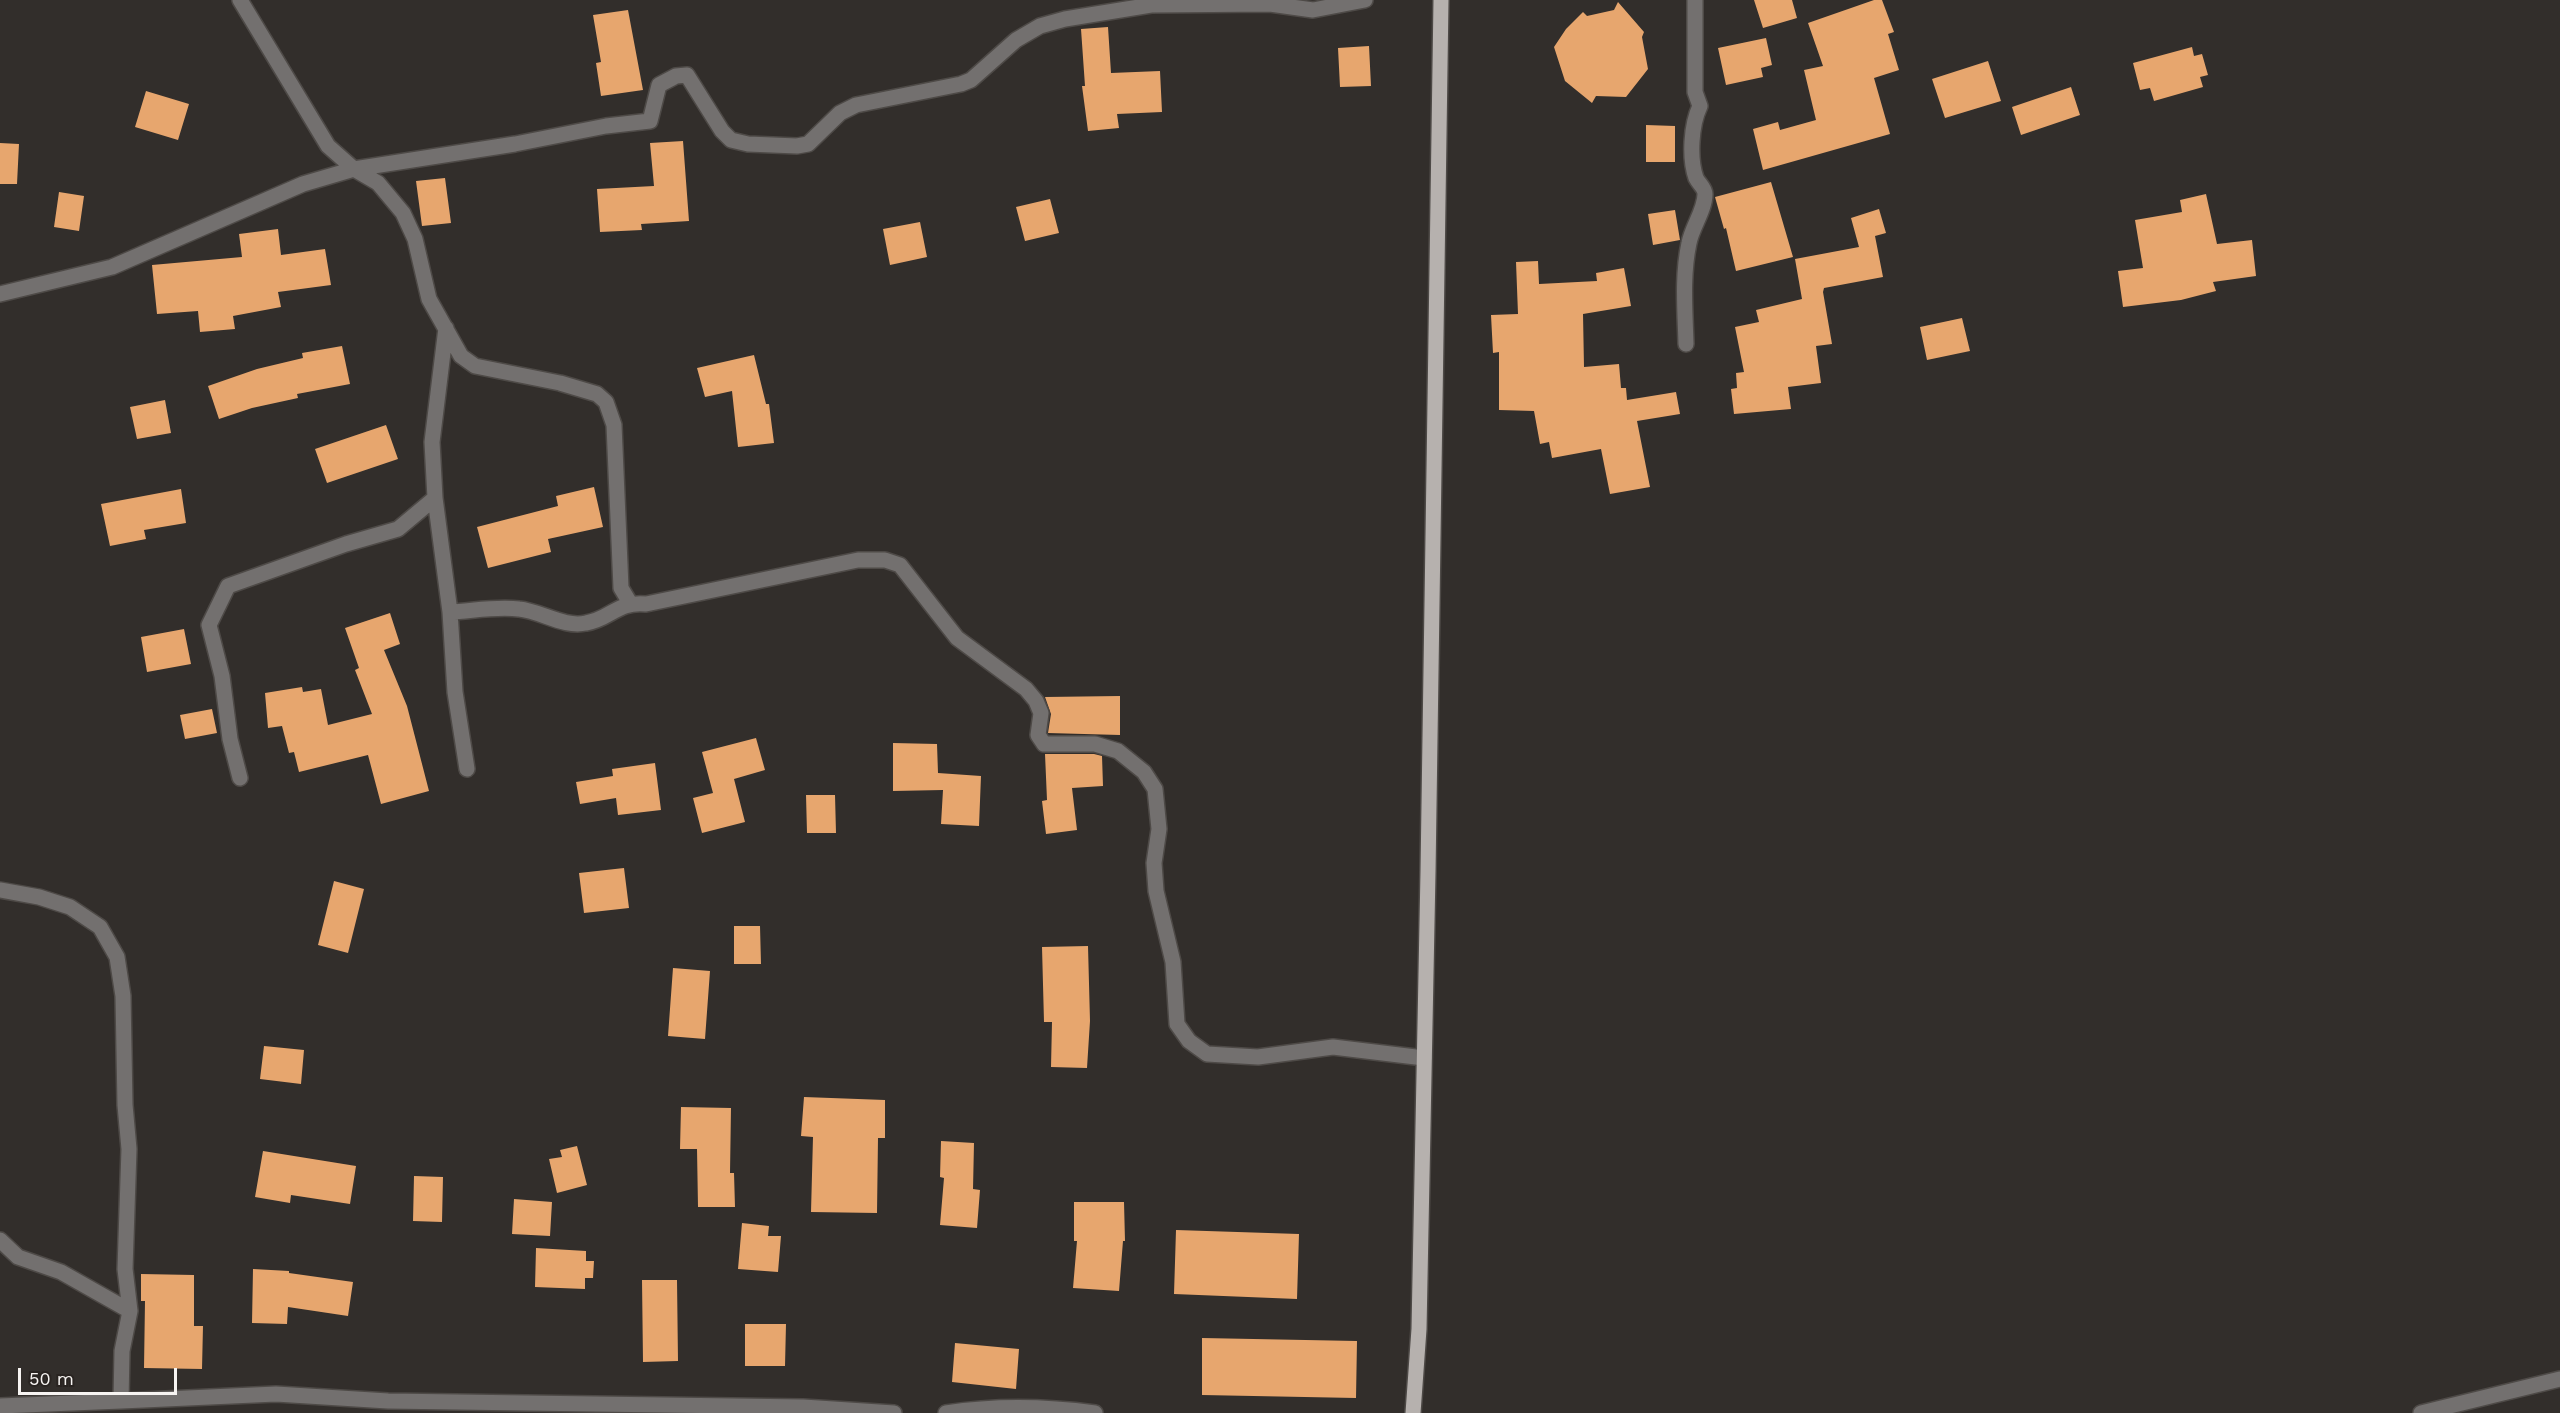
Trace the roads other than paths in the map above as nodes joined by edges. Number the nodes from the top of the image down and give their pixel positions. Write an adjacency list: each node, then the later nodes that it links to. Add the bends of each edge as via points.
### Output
1 (240, 0): 5 (street, via 328,146)
2 (1365, 0): 5 (street, via 1313,10 1270,4 1151,5 1065,19 1040,26 1016,40 971,80 856,105 840,113 808,144 748,144 731,140 687,75 676,75 659,85 650,121)
3 (1441, 0): 15 (main road)
4 (1695, 0): 8 (street, via 1695,92 1700,106 1694,118 1692,141 1696,179 1705,192 1692,228 1684,274)
5 (354, 169): 6 (street, via 303,184 112,267); 7 (street, via 378,183 403,213 415,239 429,299)
6 (0, 294)
7 (446, 328): 9 (street, via 432,442); 10 (street, via 461,356 476,366 569,386 597,394 606,402 614,425 621,588)
8 (1686, 344)
9 (435, 498): 11 (street); 13 (street, via 398,529 228,586 209,625)
10 (630, 603): 11 (street, via 586,623 569,623 515,608); 15 (street, via 646,604 858,560 885,560 900,565 957,638 1026,689 1036,701 1041,713 1038,735 1044,744 1095,744 1118,751 1144,772 1155,789 1159,829 1154,863 1156,891 1173,962 1177,1024 1189,1041 1207,1054 1258,1057 1333,1047)
11 (450, 612): 12 (street, via 455,692)
12 (467, 769)
13 (240, 778)
14 (0, 890): 17 (street, via 70,907 100,927 117,957 123,996 129,1149 125,1269)
15 (1424, 1058): 24 (main road, via 1419,1329)
16 (0, 1240): 17 (street, via 18,1257 61,1272)
17 (130, 1311): 19 (street, via 122,1351)
18 (2560, 1379): 25 (street)
19 (122, 1401): 20 (street); 21 (street, via 276,1394 388,1401 802,1407)
20 (0, 1406)
21 (894, 1413)
22 (946, 1413): 23 (street, via 985,1407 1047,1406)
23 (1095, 1413)
24 (1413, 1413)
25 (2421, 1413)

